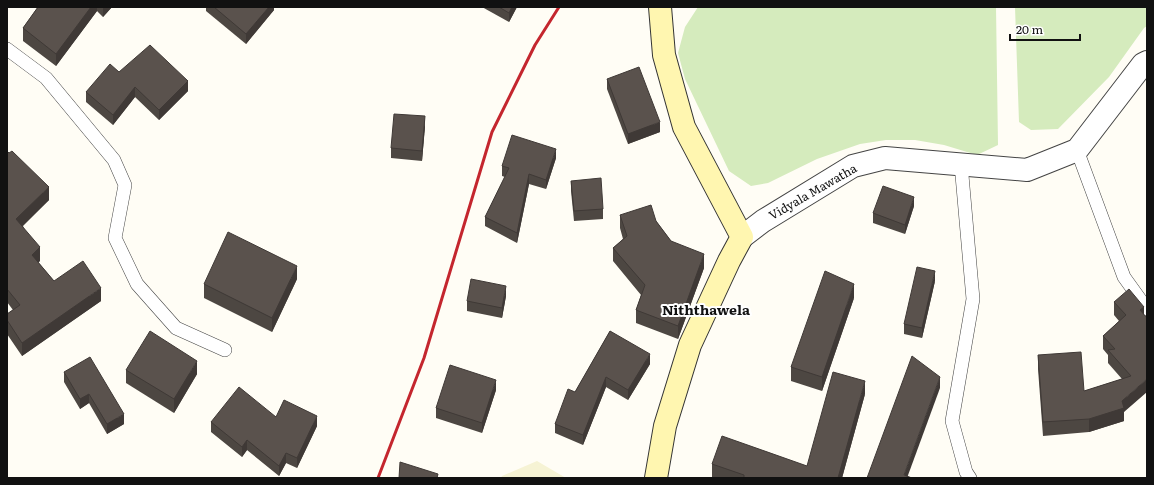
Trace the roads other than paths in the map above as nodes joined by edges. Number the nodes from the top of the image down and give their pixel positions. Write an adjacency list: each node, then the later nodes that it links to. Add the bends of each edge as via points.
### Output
1 (660, 7): 6 (street, via 664,55 684,127)
2 (7, 49): 8 (lane, via 46,78 114,160 125,184 115,238 137,284 176,328)
3 (1147, 62): 4 (street)
4 (1077, 150): 5 (street, Vidyala Mawatha, via 1027,170); 7 (lane, via 1124,277)
5 (961, 164): 6 (street, Vidyala Mawatha, via 885,158 853,166 763,220); 10 (lane, via 973,299 952,421 966,472)
6 (742, 237): 9 (street, Vidyala Mawatha, via 690,345 665,426)
7 (1147, 309)
8 (225, 350)
9 (656, 478)
10 (970, 478)

